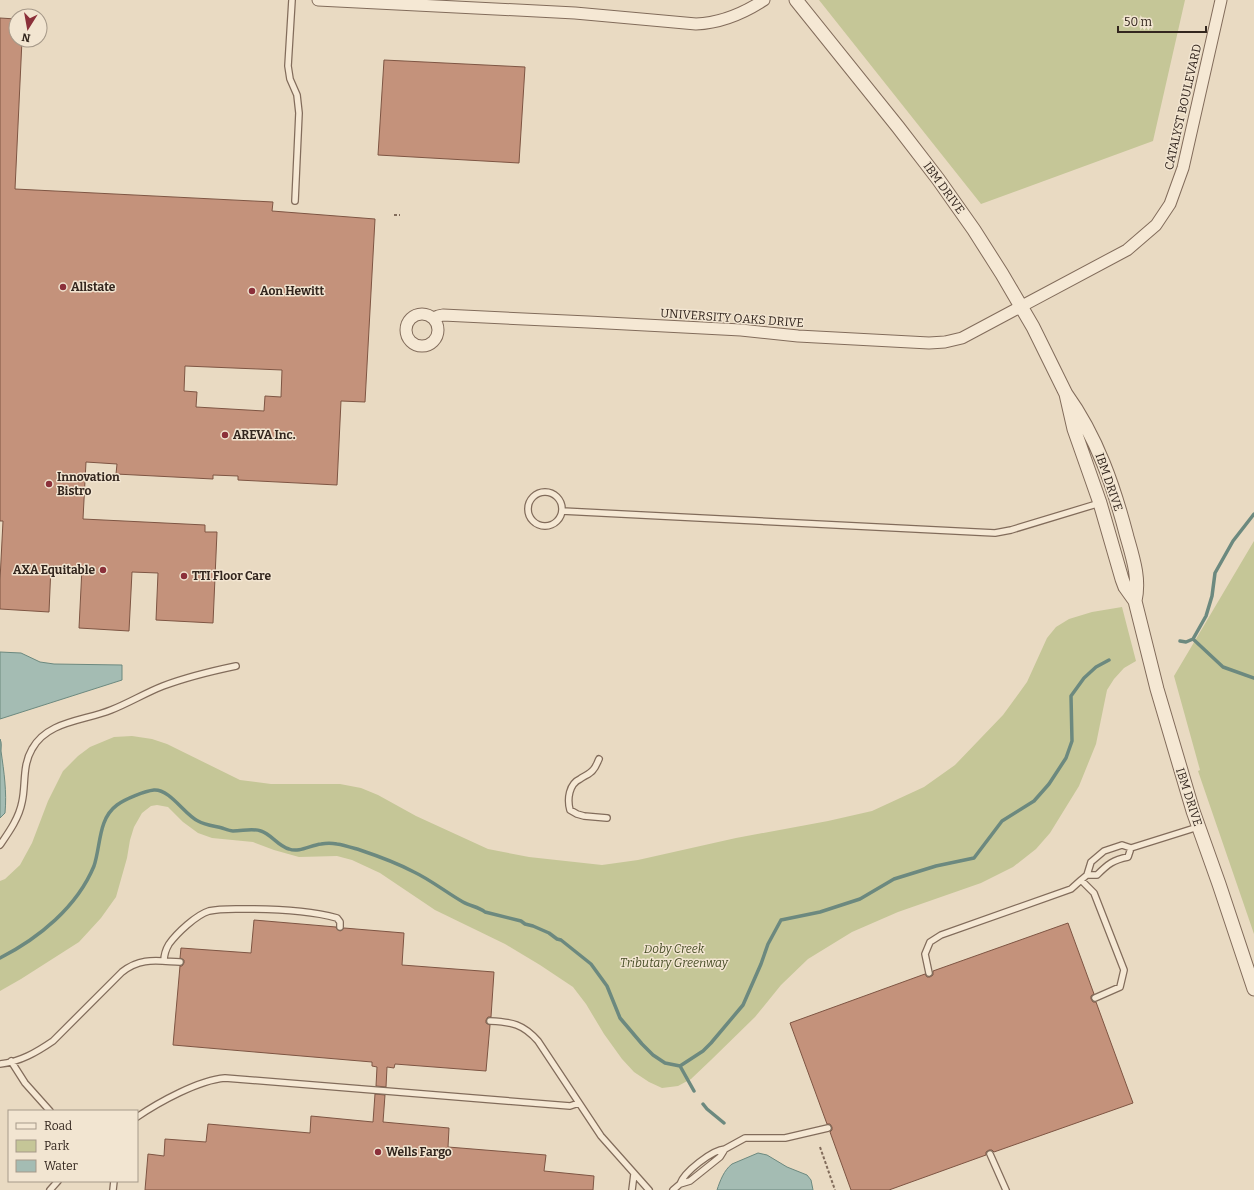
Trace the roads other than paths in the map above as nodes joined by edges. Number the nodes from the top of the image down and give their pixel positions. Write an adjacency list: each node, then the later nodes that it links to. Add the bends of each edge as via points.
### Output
1 (292, 0): 6 (lane, via 288,66 297,95 299,113)
2 (318, 0): 3 (street, via 588,14 696,24 722,20)
3 (764, 0)
4 (796, 0): 7 (street, IBM DRIVE, via 938,179 978,236)
5 (1221, 0): 7 (street, CATALYST BOULEVARD, via 1184,168 1170,204 1156,225 1127,250)
6 (295, 201)
7 (1021, 307): 8 (street, UNIVERSITY OAKS DRIVE, via 969,335 954,341 937,343 581,321 443,315); 9 (street, IBM DRIVE)
8 (433, 318)
9 (1066, 394): 10 (street, IBM DRIVE, via 1074,429); 12 (street, IBM DRIVE, via 1087,426 1105,467 1125,527 1134,562 1137,592)
10 (1100, 503): 11 (lane, via 995,533); 12 (street, IBM DRIVE, via 1122,579)
11 (562, 511): 11 (lane, via 556,496 546,492 535,495 529,504 529,515 537,524 553,524)
12 (1135, 601): 16 (street, IBM DRIVE, via 1172,741)
13 (236, 666): 17 (lane, via 170,684 110,711 63,725 44,734 28,758 19,812)
14 (599, 759): 15 (lane, via 592,772 572,785 569,807 577,814)
15 (607, 818)
16 (1199, 827): 18 (lane); 25 (street, IBM DRIVE)
17 (0, 845)
18 (1132, 848): 19 (lane, via 1128,857 1116,860 1097,875); 19 (lane, via 1122,844 1104,851 1091,862)
19 (1087, 875): 20 (lane)
20 (1081, 880): 24 (lane, via 1071,889 941,935 930,942 925,954); 26 (lane, via 1094,893 1124,970 1120,987)
21 (340, 927): 22 (lane, via 337,918 309,912 253,909 210,911 198,916 173,939)
22 (164, 961): 23 (lane); 28 (lane, via 143,961 128,966 53,1041 34,1053)
23 (180, 962)
24 (929, 973)
25 (1254, 989)
26 (1095, 998)
27 (490, 1021): 30 (lane, via 514,1023 533,1035)
28 (11, 1062): 29 (lane); 31 (lane, via 25,1083)
29 (0, 1064)
30 (579, 1104): 32 (lane, via 570,1106 225,1078 188,1090); 35 (lane, via 601,1136)
31 (49, 1110)
32 (138, 1116)
33 (828, 1128): 40 (lane, via 785,1138 745,1138 725,1149 720,1157 690,1181 680,1184)
34 (990, 1154): 41 (lane)
35 (634, 1174): 38 (lane); 39 (lane)
36 (57, 1182): 37 (lane)
37 (50, 1190)
38 (632, 1190)
39 (648, 1190)
40 (673, 1190)
41 (1006, 1190)

